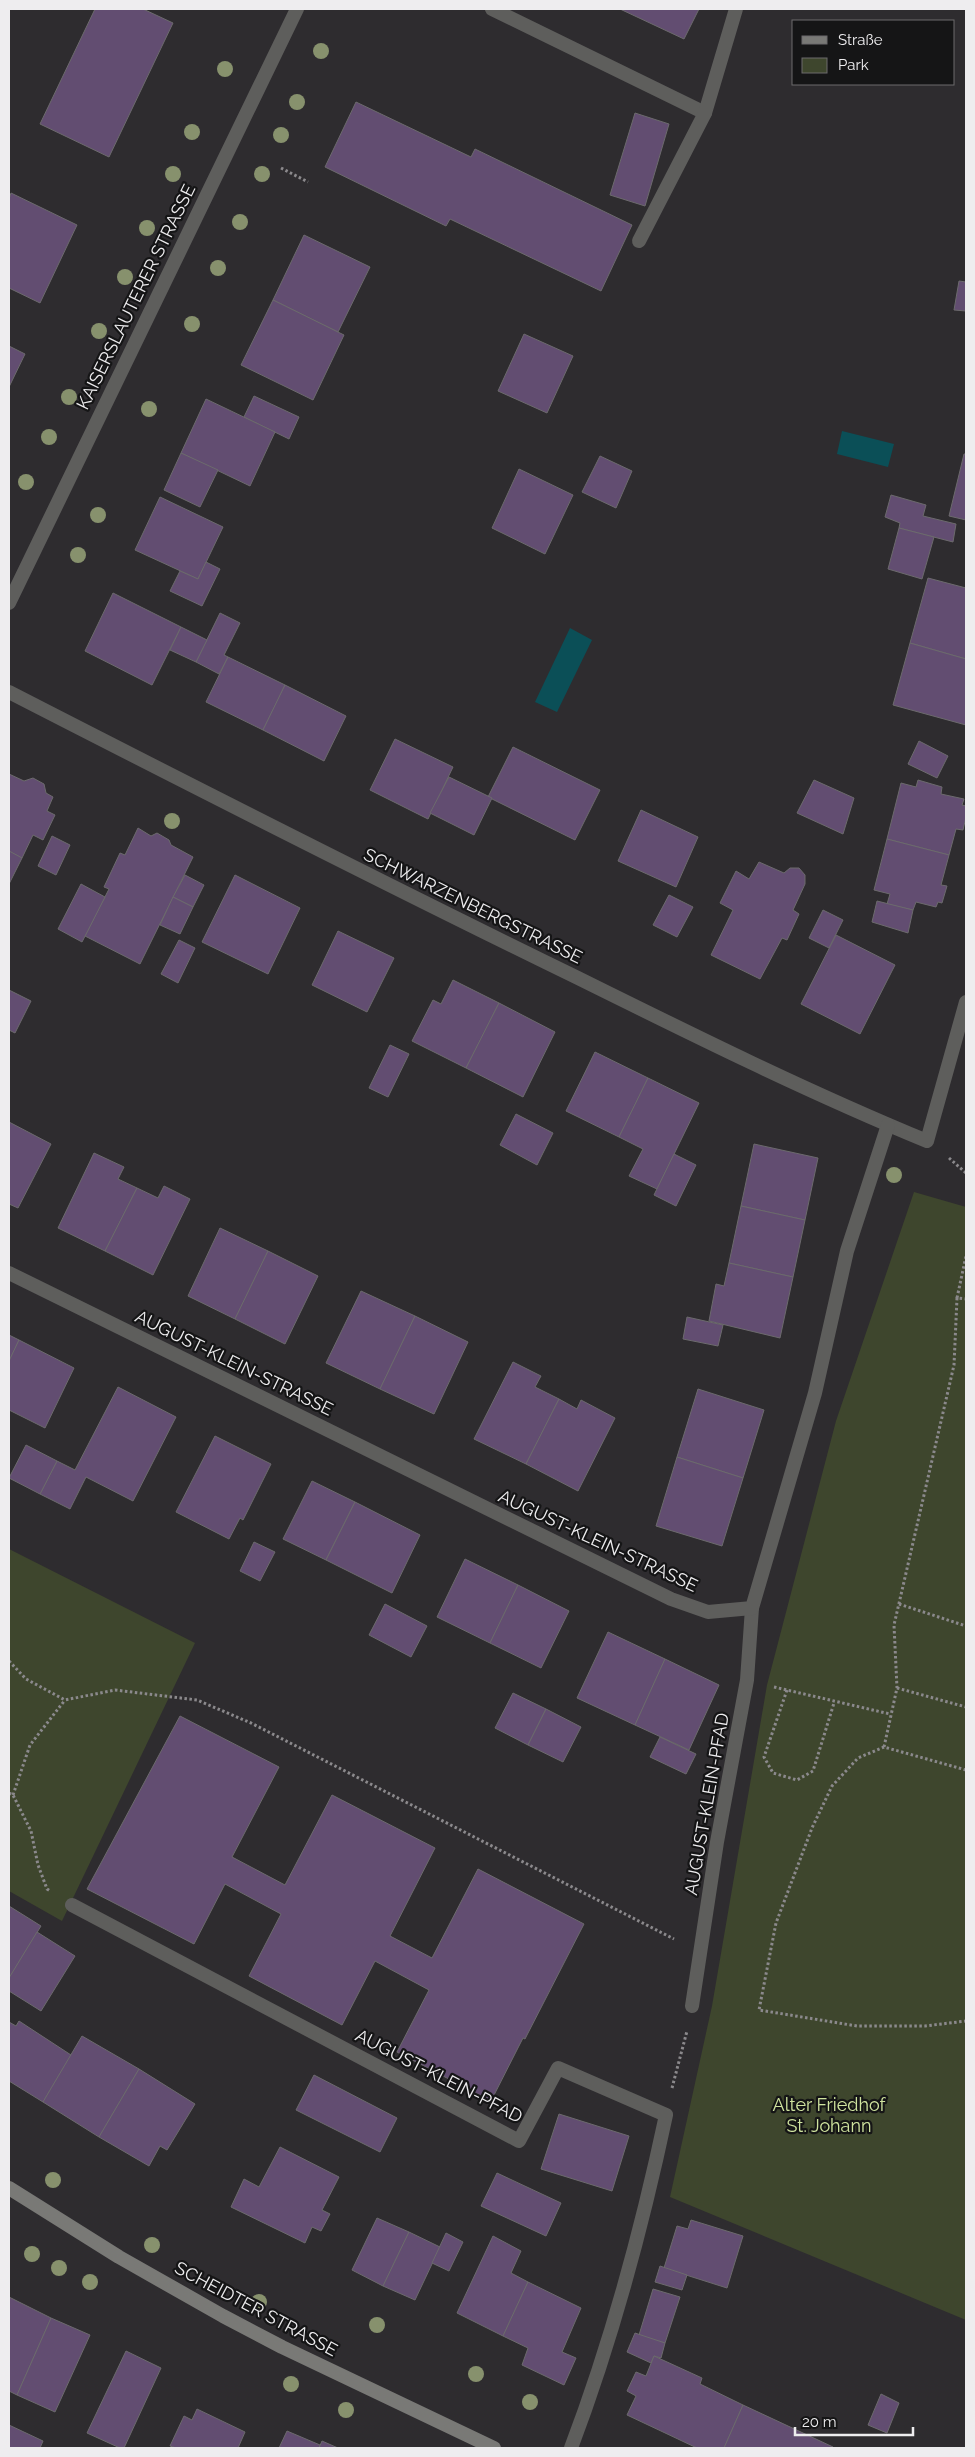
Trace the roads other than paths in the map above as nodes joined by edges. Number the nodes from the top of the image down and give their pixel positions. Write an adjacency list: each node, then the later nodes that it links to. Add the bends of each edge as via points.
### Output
1 (297, 9): 6 (street, KAISERSLAUTERER STRASSE)
2 (492, 9): 4 (street)
3 (736, 9): 4 (street)
4 (705, 113): 5 (street)
5 (638, 240)
6 (9, 602)
7 (9, 692): 9 (street, SCHWARZENBERGSTRASSE, via 496,939)
8 (966, 1002): 9 (street, SCHWARZENBERGSTRASSE, via 927,1141)
9 (888, 1125): 11 (street, via 847,1251 815,1393)
10 (9, 1273): 11 (street, AUGUST-KLEIN-STRASSE, via 671,1599 708,1612)
11 (752, 1608): 13 (street, AUGUST-KLEIN-PFAD, via 747,1680 717,1842)
12 (72, 1905): 16 (street, AUGUST-KLEIN-PFAD, via 519,2141 558,2068 666,2115 644,2216)
13 (692, 2006)
14 (9, 2188): 15 (main road, SCHEIDTER STRASSE, via 111,2252 223,2316)
15 (494, 2448)
16 (571, 2448)

